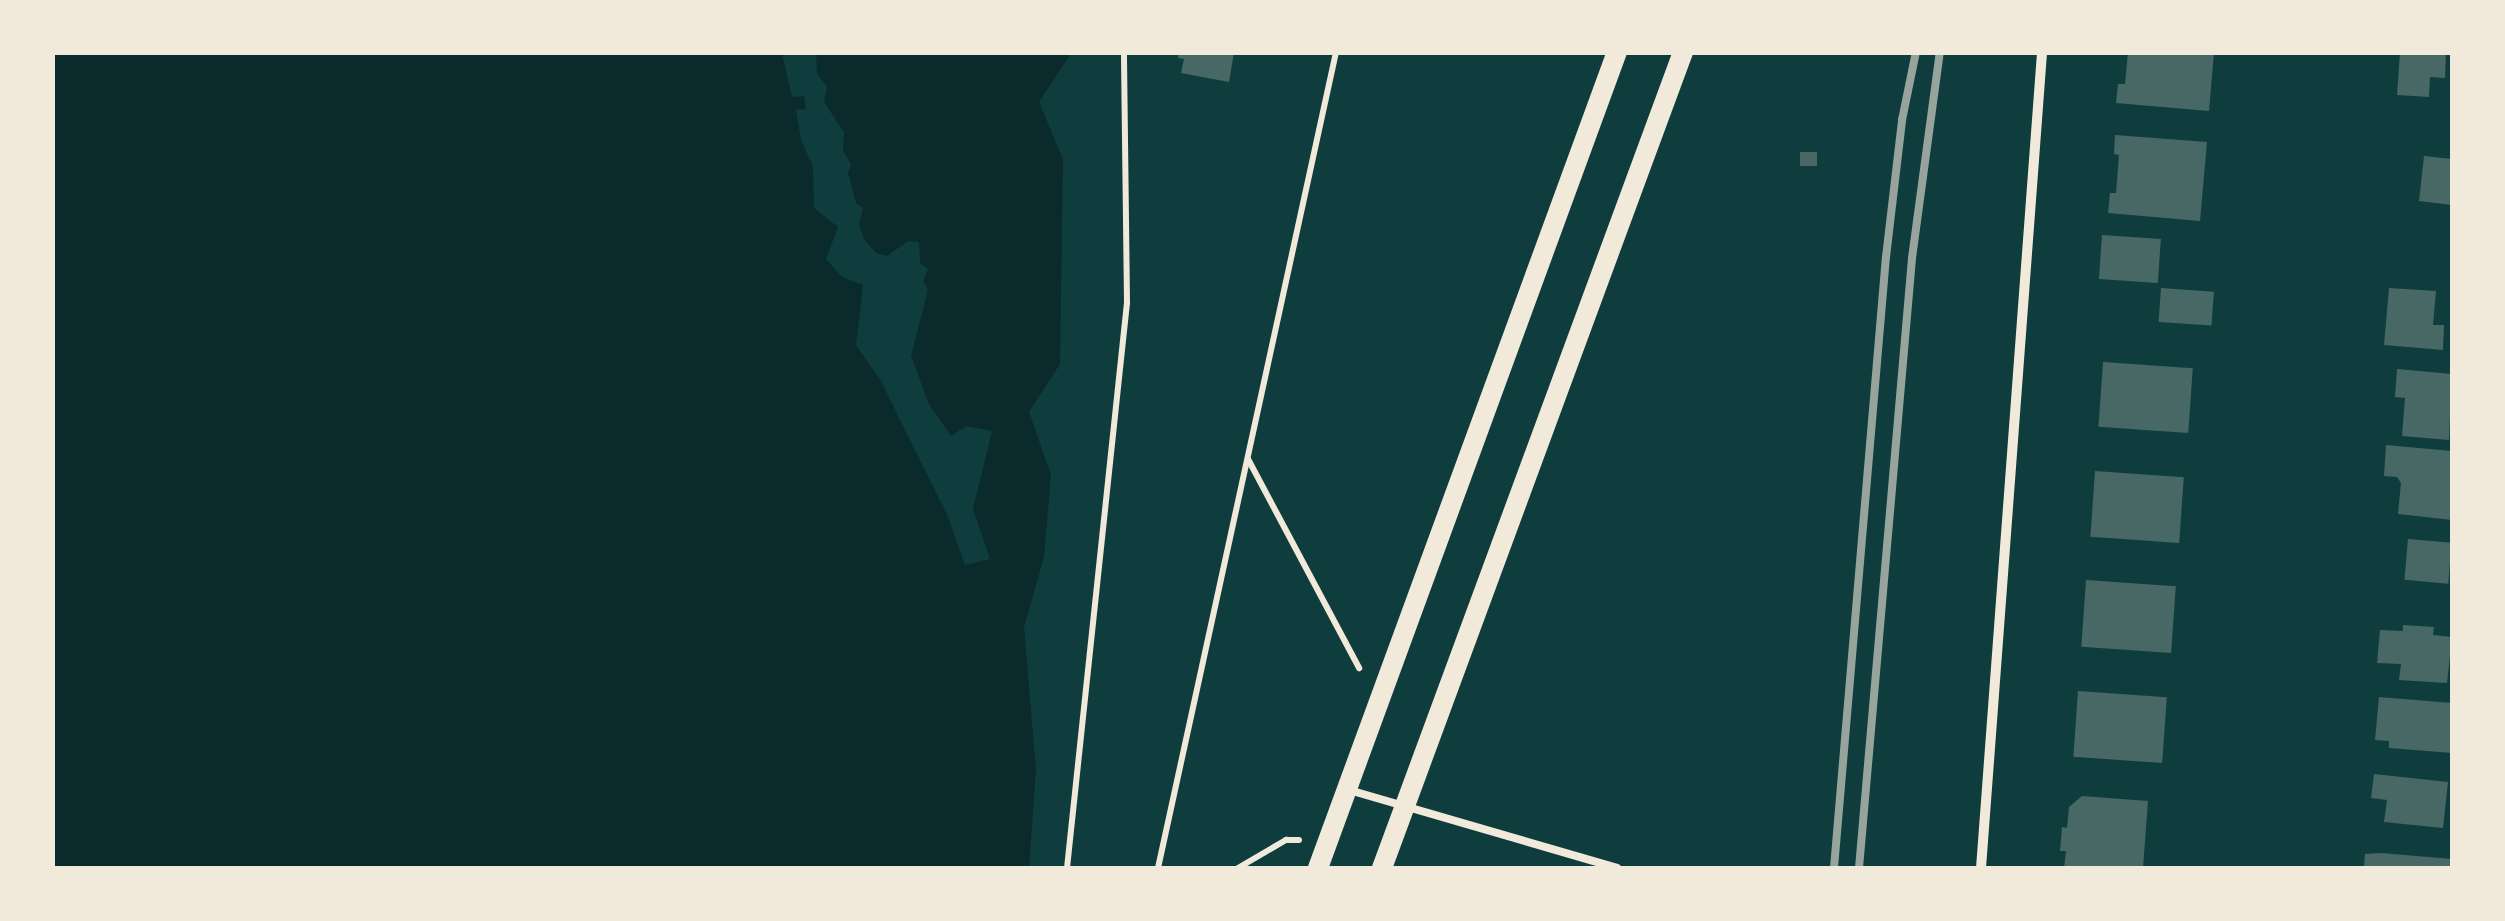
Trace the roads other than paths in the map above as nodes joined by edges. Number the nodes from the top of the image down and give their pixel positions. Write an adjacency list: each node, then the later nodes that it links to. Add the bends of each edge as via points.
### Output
1 (1617, 52): 4 (main road)
2 (1683, 52): 5 (main road)
3 (2042, 52): 9 (street)
4 (1350, 790): 5 (lane); 6 (main road)
5 (1406, 806): 7 (main road); 8 (lane)
6 (1318, 868)
7 (1382, 868)
8 (1617, 868)
9 (1981, 868)

